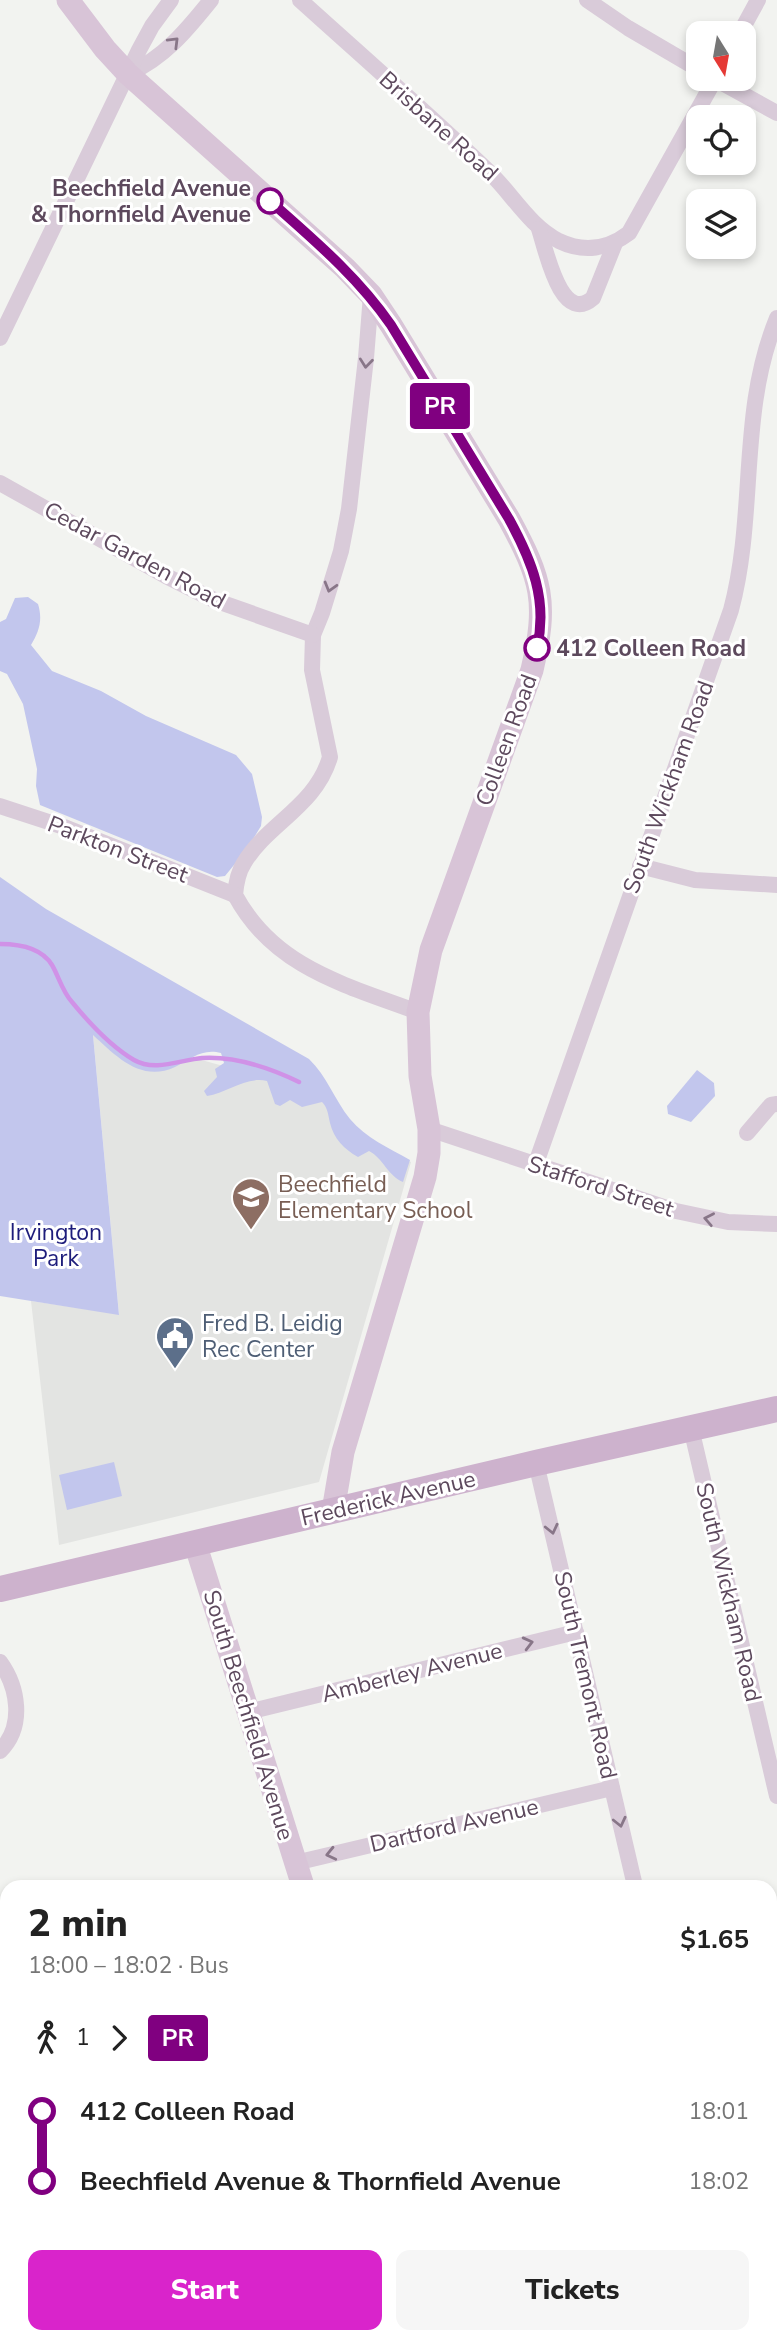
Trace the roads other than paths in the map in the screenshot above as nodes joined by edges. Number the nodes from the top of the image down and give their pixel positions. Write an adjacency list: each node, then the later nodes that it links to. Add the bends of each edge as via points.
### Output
1 (68, 0): 9 (street)
2 (171, 0): 9 (street)
3 (211, 0): 9 (street, one-way to 3, via 171,46)
4 (300, 0): 13 (street, Brisbane Road, via 493,176)
5 (587, 0): 8 (street)
6 (758, 0): 7 (street)
7 (747, 21)
8 (686, 62)
9 (128, 74): 15 (street); 17 (street)
10 (708, 91): 14 (street, via 639,218)
11 (737, 91): 12 (street)
12 (777, 113)
13 (539, 229): 14 (street, Brisbane Road, via 579,248); 14 (street, via 562,292 577,306 593,298)
14 (615, 243)
15 (371, 295): 19 (street, one-way to 19, via 349,509 341,551); 24 (street, Colleen Road, via 509,519 536,577 541,604 541,631 532,670 431,950)
16 (777, 318): 21 (street, South Wickham Road, via 757,377 731,610)
17 (0, 338)
18 (0, 483): 19 (street, Cedar Garden Road, via 214,600)
19 (313, 635): 23 (street, via 312,670 330,757 327,769 297,809 243,863)
20 (0, 806): 23 (street, Parkton Street)
21 (640, 866): 22 (street, via 695,880); 28 (street, South Wickham Road)
22 (777, 885)
23 (235, 895): 24 (street, via 266,939 288,956 334,981)
24 (418, 1012): 26 (street, via 420,1076)
25 (777, 1104): 27 (street)
26 (429, 1129): 28 (street, Stafford Street); 33 (street, via 425,1177 343,1451)
27 (747, 1133)
28 (536, 1166): 29 (street, Stafford Street, one-way to 28, via 701,1217)
29 (777, 1224)
30 (777, 1409): 31 (main road, Frederick Avenue)
31 (691, 1428): 32 (main road, Frederick Avenue); 41 (street, South Wickham Road)
32 (536, 1463): 33 (main road, Frederick Avenue); 36 (street, South Tremont Road, one-way to 36)
33 (333, 1511): 34 (main road, Frederick Avenue)
34 (195, 1543): 35 (main road, Frederick Avenue); 38 (street, South Beechfield Avenue)
35 (0, 1589)
36 (576, 1632): 38 (street, Amberley Avenue, one-way to 36); 40 (street, South Tremont Road)
37 (0, 1662): 39 (street, via 15,1690 16,1705 12,1732)
38 (248, 1712): 42 (street, South Beechfield Avenue)
39 (0, 1751)
40 (612, 1788): 42 (street, Dartford Avenue, one-way to 42); 44 (street, South Tremont Road, one-way to 44)
41 (777, 1796)
42 (295, 1863): 43 (street, South Beechfield Avenue)
43 (301, 1880)
44 (634, 1880)

